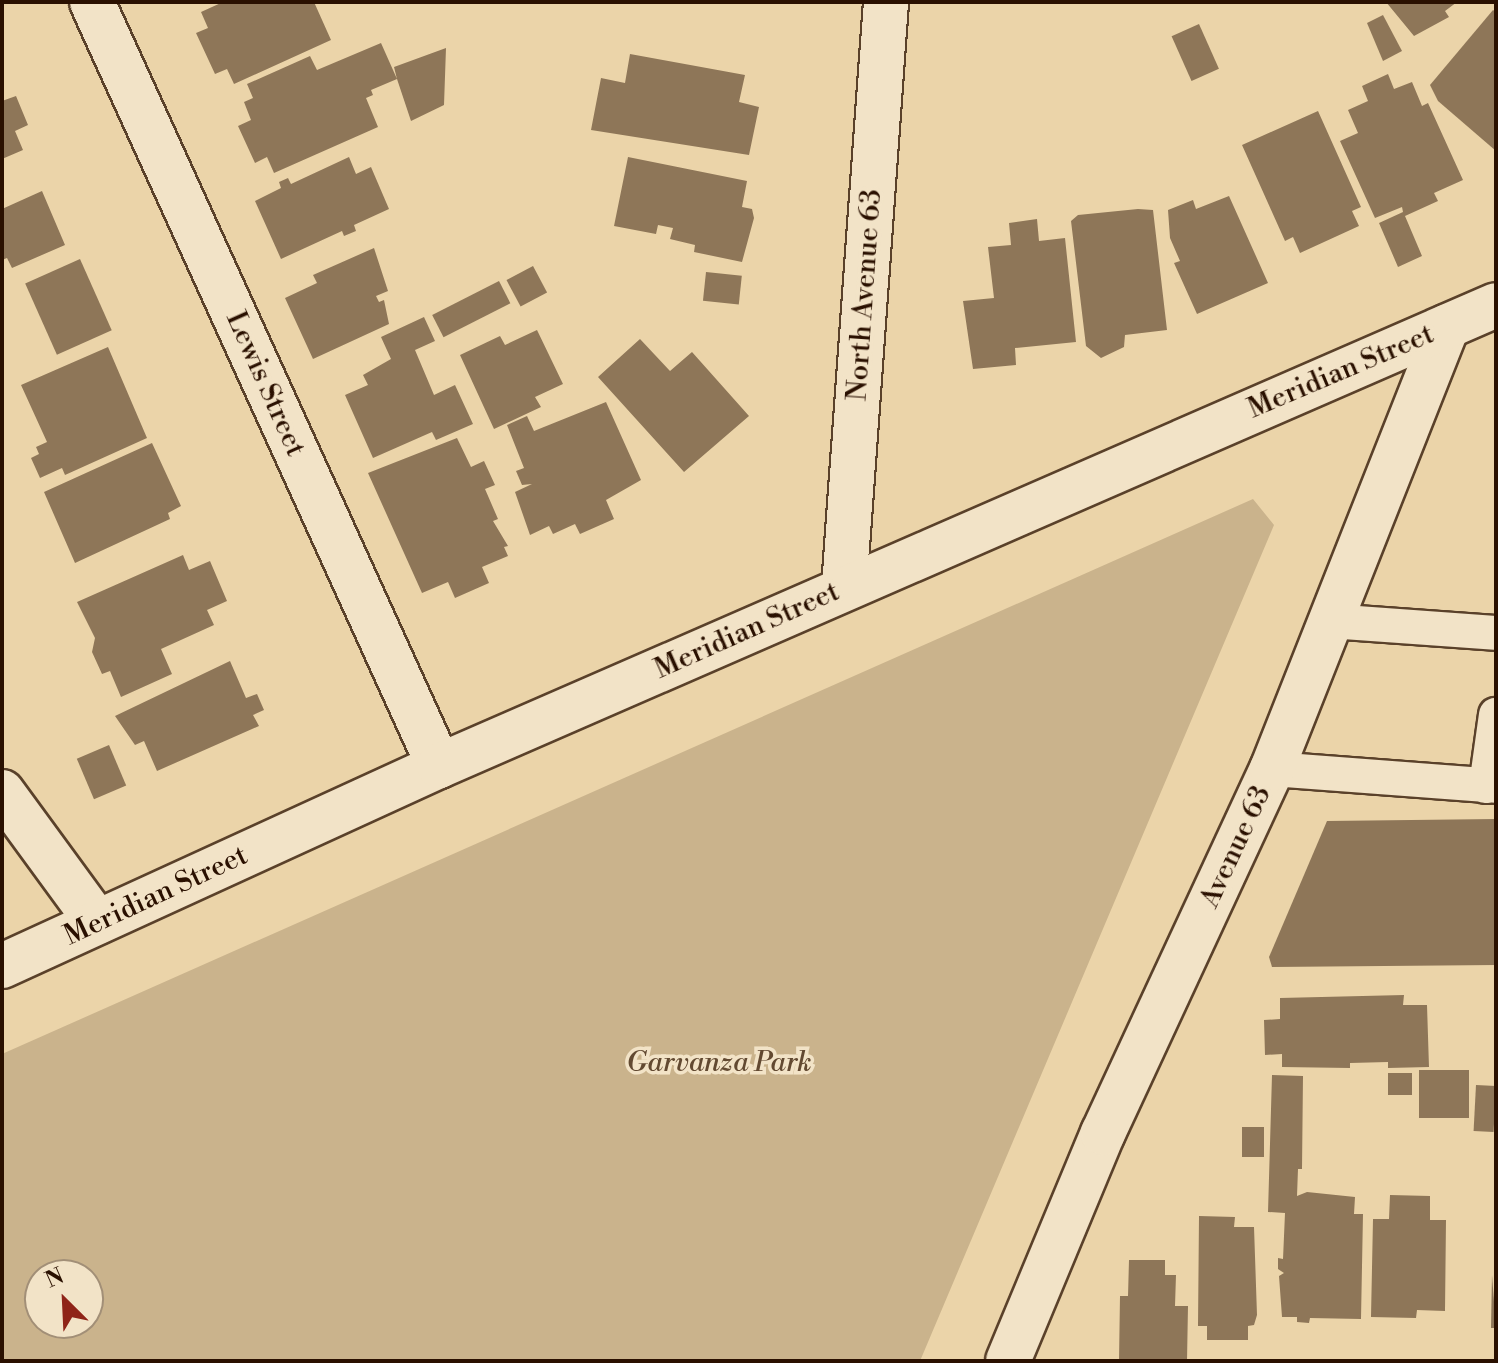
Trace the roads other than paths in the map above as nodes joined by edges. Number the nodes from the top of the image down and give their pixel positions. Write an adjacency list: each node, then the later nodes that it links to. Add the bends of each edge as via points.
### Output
1 (92, 2): 9 (street, Lewis Street)
2 (886, 2): 5 (street, North Avenue 63)
3 (1496, 305): 4 (street, Meridian Street)
4 (1447, 326): 5 (street, Meridian Street); 6 (street, Avenue 63)
5 (844, 588): 9 (street, Meridian Street)
6 (1329, 621): 7 (lane); 10 (street, Avenue 63)
7 (1496, 633)
8 (1496, 715): 11 (lane)
9 (439, 766): 13 (street, Meridian Street)
10 (1272, 769): 11 (lane); 15 (street, Avenue 63, via 1103,1133)
11 (1491, 786)
12 (2, 792): 13 (street)
13 (97, 922): 14 (street, Meridian Street)
14 (2, 966)
15 (1008, 1361)

